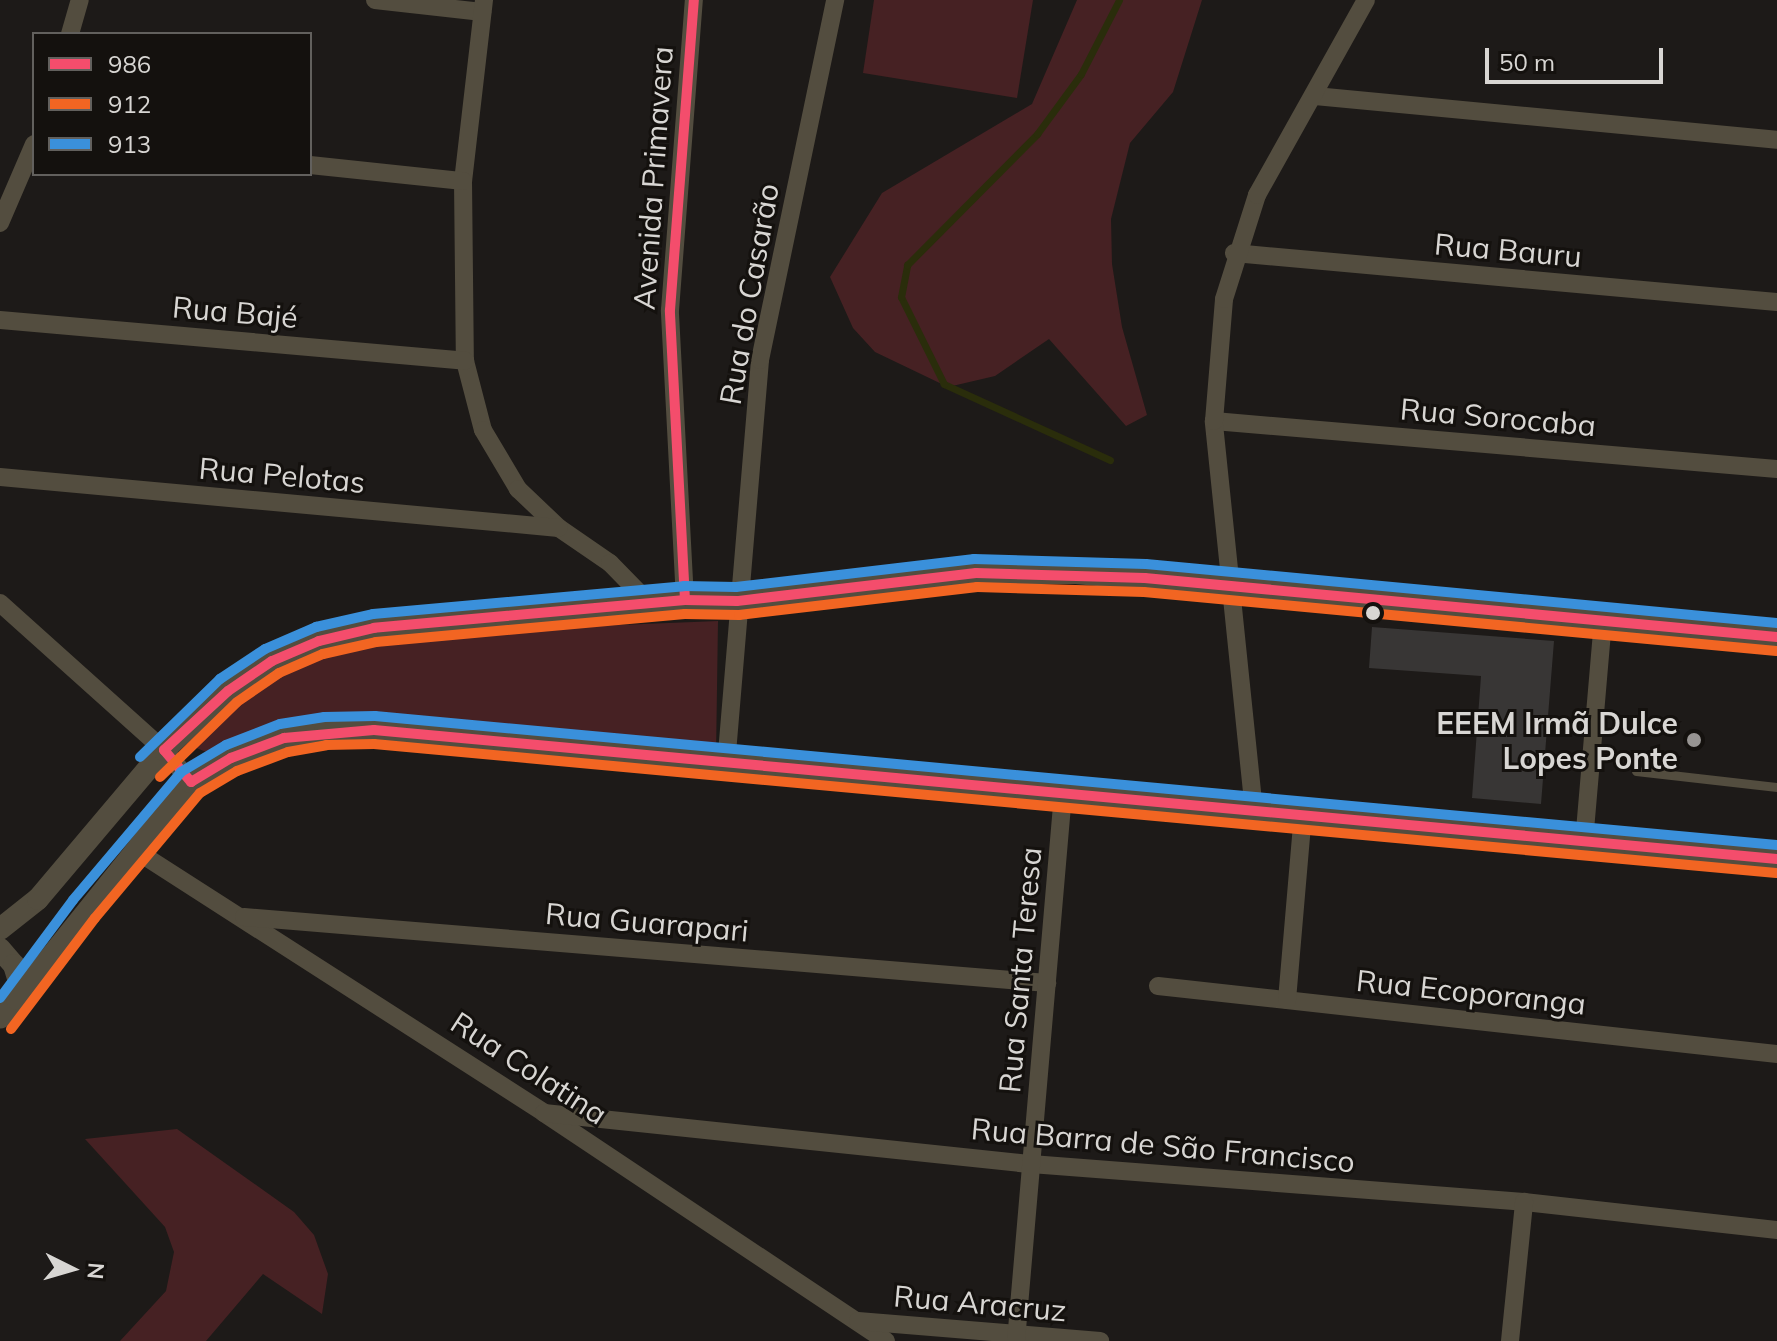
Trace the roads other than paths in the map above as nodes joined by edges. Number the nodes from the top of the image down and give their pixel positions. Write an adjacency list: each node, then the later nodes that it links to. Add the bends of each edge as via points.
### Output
1 (80, 0): 7 (street)
2 (375, 0): 6 (street)
3 (694, 0): 23 (street, Avenida Primavera, via 670,310)
4 (835, 0): 24 (street, Rua do Casarão, via 760,360)
5 (1366, 0): 8 (street)
6 (483, 6): 12 (street)
7 (71, 32)
8 (1315, 96): 9 (street); 14 (street, via 1257,195)
9 (1777, 140)
10 (32, 149): 13 (street)
11 (312, 165): 12 (street)
12 (463, 181): 17 (street)
13 (0, 223)
14 (1234, 253): 15 (street, Rua Bauru); 18 (street, via 1224,299)
15 (1777, 302)
16 (0, 320): 17 (street, Rua Bajé)
17 (465, 361): 21 (street, via 483,430 518,489)
18 (1214, 421): 19 (street, Rua Sorocaba); 22 (street)
19 (1777, 469)
20 (0, 477): 21 (street, Rua Pelotas)
21 (559, 528): 26 (street, via 610,563)
22 (1232, 588): 24 (street, via 1076,573 976,573); 27 (street); 35 (street)
23 (685, 600): 24 (street); 26 (street)
24 (737, 601): 30 (street, Rua do Casarão)
25 (0, 603): 29 (street)
26 (650, 604): 29 (street, via 446,619 319,641 272,661 228,691)
27 (1603, 622): 28 (street); 37 (street)
28 (1777, 637)
29 (171, 743): 32 (street); 41 (street, via 38,899)
30 (726, 765): 32 (street, via 374,730 325,731 271,743); 34 (street)
31 (1636, 771): 33 (lane)
32 (191, 782): 38 (street)
33 (1777, 787)
34 (1063, 794): 35 (street); 43 (street, Rua Santa Teresa)
35 (1254, 811): 36 (street)
36 (1303, 815): 37 (street); 45 (street)
37 (1584, 842): 39 (street)
38 (135, 850): 40 (street, Rua Colatina); 46 (street)
39 (1777, 859)
40 (242, 916): 43 (street, Rua Guarapari); 48 (street, Rua Colatina)
41 (0, 929)
42 (0, 949): 46 (street, via 14,965)
43 (1047, 983): 49 (street, Rua Santa Teresa)
44 (1158, 986): 45 (street, Rua Ecoporanga)
45 (1287, 1000): 47 (street, Rua Ecoporanga)
46 (5, 1013)
47 (1777, 1054)
48 (544, 1113): 49 (street, Rua Barra de São Francisco); 52 (street, Rua Colatina)
49 (1031, 1164): 50 (street, Rua Barra de São Francisco); 53 (street, Rua Santa Teresa)
50 (1524, 1202): 51 (street, Rua Barra de São Francisco); 56 (street)
51 (1777, 1230)
52 (855, 1321): 53 (street, Rua Aracruz); 54 (street, Rua Colatina)
53 (1016, 1337): 55 (street, Rua Aracruz)
54 (886, 1341)
55 (1100, 1341)
56 (1510, 1341)

